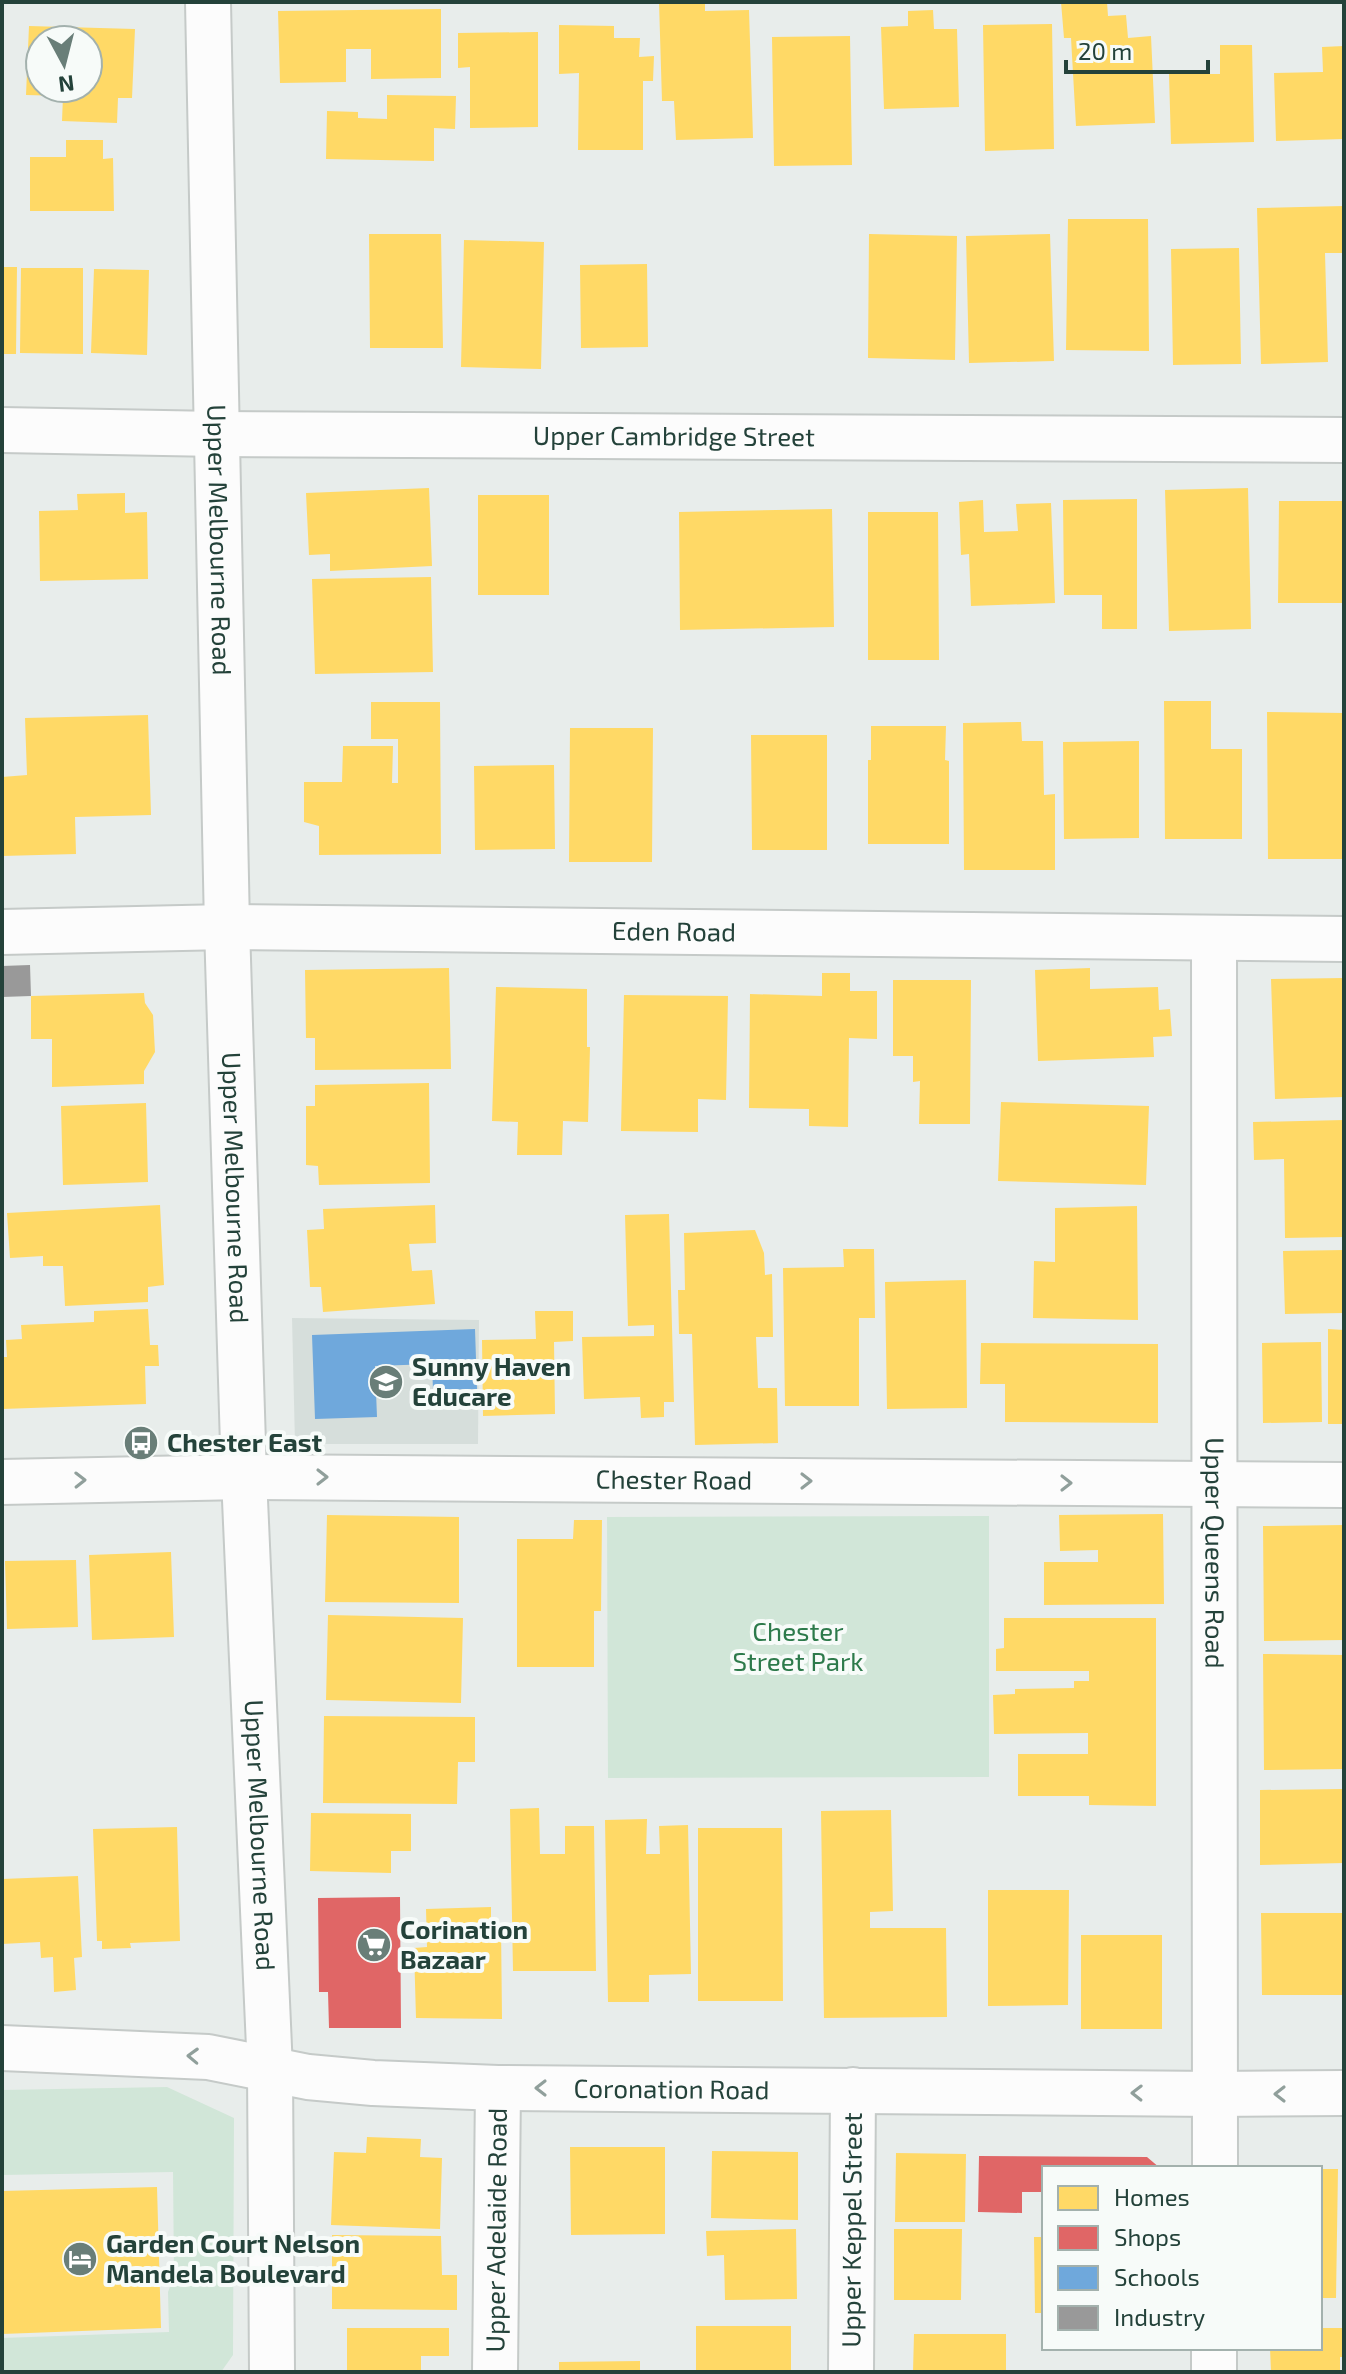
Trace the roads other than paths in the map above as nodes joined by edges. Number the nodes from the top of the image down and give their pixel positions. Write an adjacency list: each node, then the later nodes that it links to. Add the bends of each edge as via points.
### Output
1 (208, 2): 3 (street, Upper Melbourne Road)
2 (2, 430): 3 (street, Upper Cambridge Street)
3 (217, 434): 4 (street, Upper Cambridge Street); 5 (street, Upper Melbourne Road)
4 (1344, 440)
5 (227, 927): 6 (street, Eden Road); 7 (street, Eden Road); 9 (street, Upper Melbourne Road)
6 (2, 932)
7 (1214, 939): 8 (street, Eden Road); 11 (street, Upper Queens Road)
8 (1344, 939)
9 (244, 1477): 10 (street, Chester Road, one-way to 9); 11 (street, Chester Road, one-way to 11); 14 (street, Upper Melbourne Road)
10 (2, 1482)
11 (1213, 1484): 12 (street, Chester Road); 18 (street, Upper Queens Road)
12 (1344, 1485)
13 (2, 2048): 14 (street, Coronation Road, one-way to 13, via 208,2057)
14 (270, 2070): 15 (street, Coronation Road, via 373,2083); 21 (street, Upper Melbourne Road)
15 (498, 2088): 16 (street, Coronation Road, one-way to 15); 22 (street, Upper Adelaide Road)
16 (853, 2090): 18 (street, Coronation Road, one-way to 16); 23 (street, Upper Keppel Street)
17 (1344, 2093): 18 (street, Coronation Road, one-way to 18)
18 (1215, 2094): 19 (street, Upper Queens Road)
19 (1215, 2166)
20 (1214, 2350): 24 (street)
21 (272, 2372)
22 (495, 2372)
23 (851, 2372)
24 (1214, 2372)

